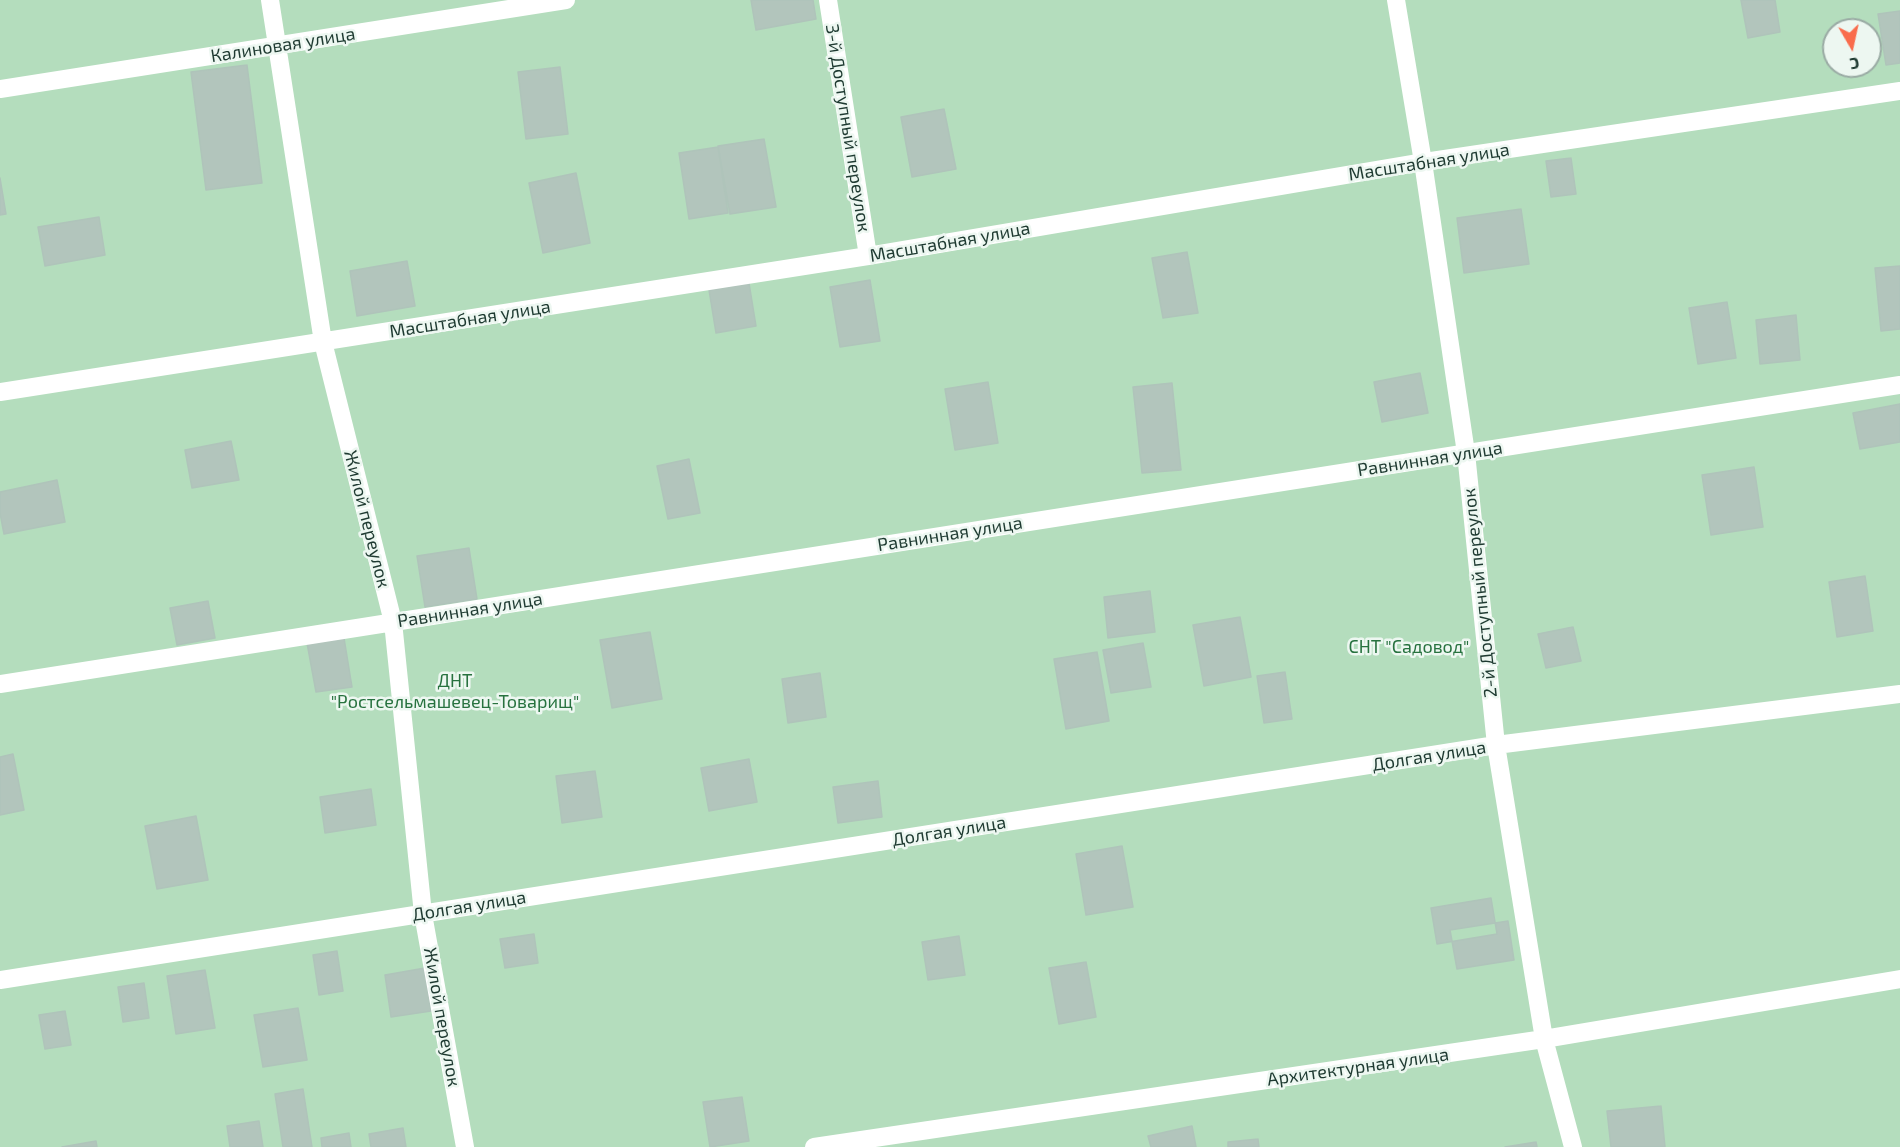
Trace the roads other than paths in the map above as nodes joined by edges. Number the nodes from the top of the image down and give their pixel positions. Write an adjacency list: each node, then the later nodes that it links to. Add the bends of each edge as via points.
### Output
1 (270, 0): 5 (lane, Жилой переулок)
2 (566, 0): 5 (lane, Калиновая улица)
3 (828, 0): 9 (lane, 3-й Доступный переулок)
4 (1396, 0): 8 (lane, 2-й Доступный переулок)
5 (277, 45): 6 (lane, Калиновая улица); 10 (lane, Жилой переулок)
6 (0, 89)
7 (1900, 91): 8 (lane, Масштабная улица)
8 (1423, 162): 9 (lane, Масштабная улица); 13 (lane, 2-й Доступный переулок)
9 (868, 256): 10 (lane, Масштабная улица)
10 (323, 342): 12 (lane, Масштабная улица); 14 (lane, Жилой переулок)
11 (1900, 385): 13 (lane, Равнинная улица)
12 (0, 392)
13 (1466, 453): 14 (lane, Равнинная улица); 17 (lane, 2-й Доступный переулок)
14 (393, 622): 15 (lane, Равнинная улица); 18 (lane, Жилой переулок)
15 (0, 684)
16 (1900, 694): 17 (lane, Долгая улица)
17 (1496, 745): 18 (lane, Долгая улица); 21 (lane, 2-й Доступный переулок)
18 (423, 914): 20 (lane, Долгая улица); 22 (lane, Жилой переулок)
19 (1900, 979): 21 (lane, Архитектурная улица)
20 (0, 980)
21 (1544, 1039): 23 (lane, Архитектурная улица); 24 (lane, 2-й Доступный переулок)
22 (465, 1147)
23 (814, 1147)
24 (1573, 1147)

